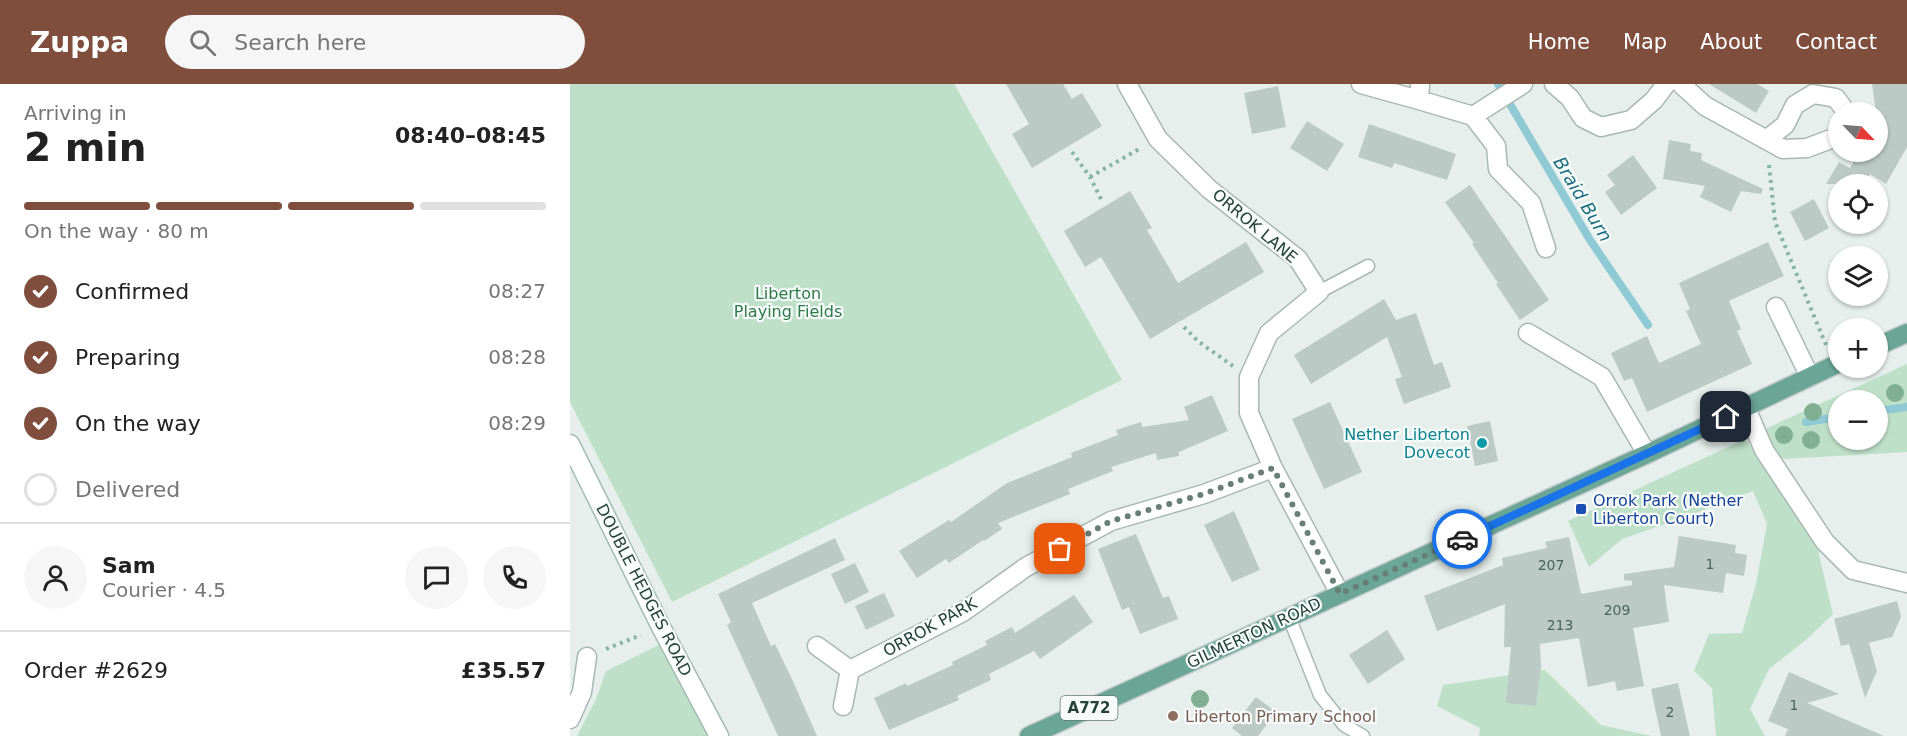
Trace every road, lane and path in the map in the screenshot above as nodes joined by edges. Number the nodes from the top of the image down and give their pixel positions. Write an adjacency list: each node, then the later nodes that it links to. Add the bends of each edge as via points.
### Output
1 (1127, 84): 10 (street, ORROK LANE)
2 (1361, 84): 7 (street)
3 (1523, 84): 9 (street)
4 (1554, 84): 5 (street, via 1570,98 1583,118 1601,127 1631,120)
5 (1666, 84)
6 (1681, 84): 11 (street, via 1705,106)
7 (1419, 92): 9 (street)
8 (1839, 102): 11 (street, via 1813,94 1795,105 1785,124)
9 (1473, 116): 16 (street, via 1496,146 1498,169 1531,203)
10 (1158, 139): 14 (path); 18 (street, ORROK LANE, via 1209,189 1298,259)
11 (1766, 140): 12 (street, via 1782,149 1807,148); 24 (path, via 1775,222)
12 (1828, 140)
13 (1072, 152): 14 (path)
14 (1090, 177): 15 (path)
15 (1102, 201)
16 (1546, 248)
17 (1368, 266): 18 (lane)
18 (1319, 292): 26 (street, via 1269,333)
19 (1776, 307): 27 (street)
20 (1184, 327): 26 (path)
21 (1528, 333): 30 (street, via 1602,377)
22 (1907, 333): 23 (main road)
23 (1888, 342)
24 (1828, 343)
25 (1828, 368): 27 (main road, GILMERTON ROAD / A772)
26 (1249, 377): 31 (street, via 1249,413)
27 (1810, 377): 28 (main road, GILMERTON ROAD / A772)
28 (1746, 408): 30 (main road, GILMERTON ROAD / A772); 32 (street, via 1764,450 1825,542 1853,570)
29 (570, 444): 35 (street, DOUBLE HEDGES ROAD)
30 (1647, 454): 33 (main road, GILMERTON ROAD / A772)
31 (1273, 468): 33 (street); 38 (street, ORROK PARK, via 1204,494 1111,521 1026,567 963,612)
32 (1907, 583)
33 (1340, 594): 34 (main road, GILMERTON ROAD / A772)
34 (1288, 617): 41 (lane, via 1320,695); 43 (main road, GILMERTON ROAD / A772)
35 (661, 627): 37 (path); 42 (street, DOUBLE HEDGES ROAD)
36 (817, 646): 38 (street)
37 (587, 657): 40 (street, via 582,692)
38 (850, 670): 39 (street)
39 (843, 706)
40 (570, 719)
41 (1344, 731): 44 (lane)
42 (719, 736)
43 (1029, 736)
44 (1363, 736)

